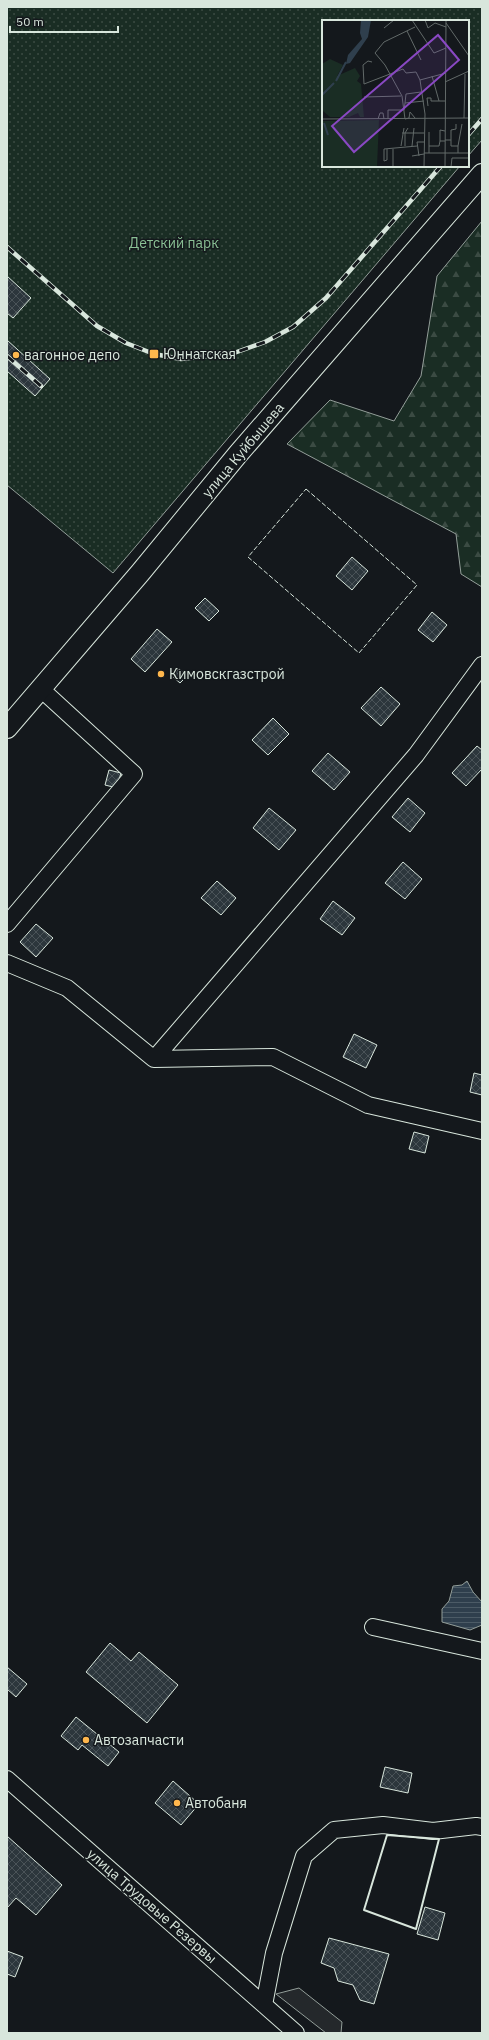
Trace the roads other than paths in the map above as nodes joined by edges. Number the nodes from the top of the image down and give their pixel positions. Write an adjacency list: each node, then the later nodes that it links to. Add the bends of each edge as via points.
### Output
1 (482, 174): 3 (main road, улица Куйбышева, via 238,454)
2 (482, 665): 7 (street, via 416,755)
3 (41, 689): 4 (main road, улица Куйбышева); 5 (street, via 134,774)
4 (7, 728)
5 (7, 924)
6 (7, 964): 7 (street, via 67,988)
7 (154, 1059): 8 (street, via 273,1057 368,1105)
8 (482, 1131)
9 (373, 1627): 10 (street)
10 (482, 1651)
11 (7, 1780): 13 (street, улица Трудовые Резервы)
12 (482, 1827): 13 (street, via 432,1831 382,1825 334,1830 304,1856 274,1953)
13 (264, 2005): 14 (street, улица Трудовые Резервы)
14 (296, 2033)

